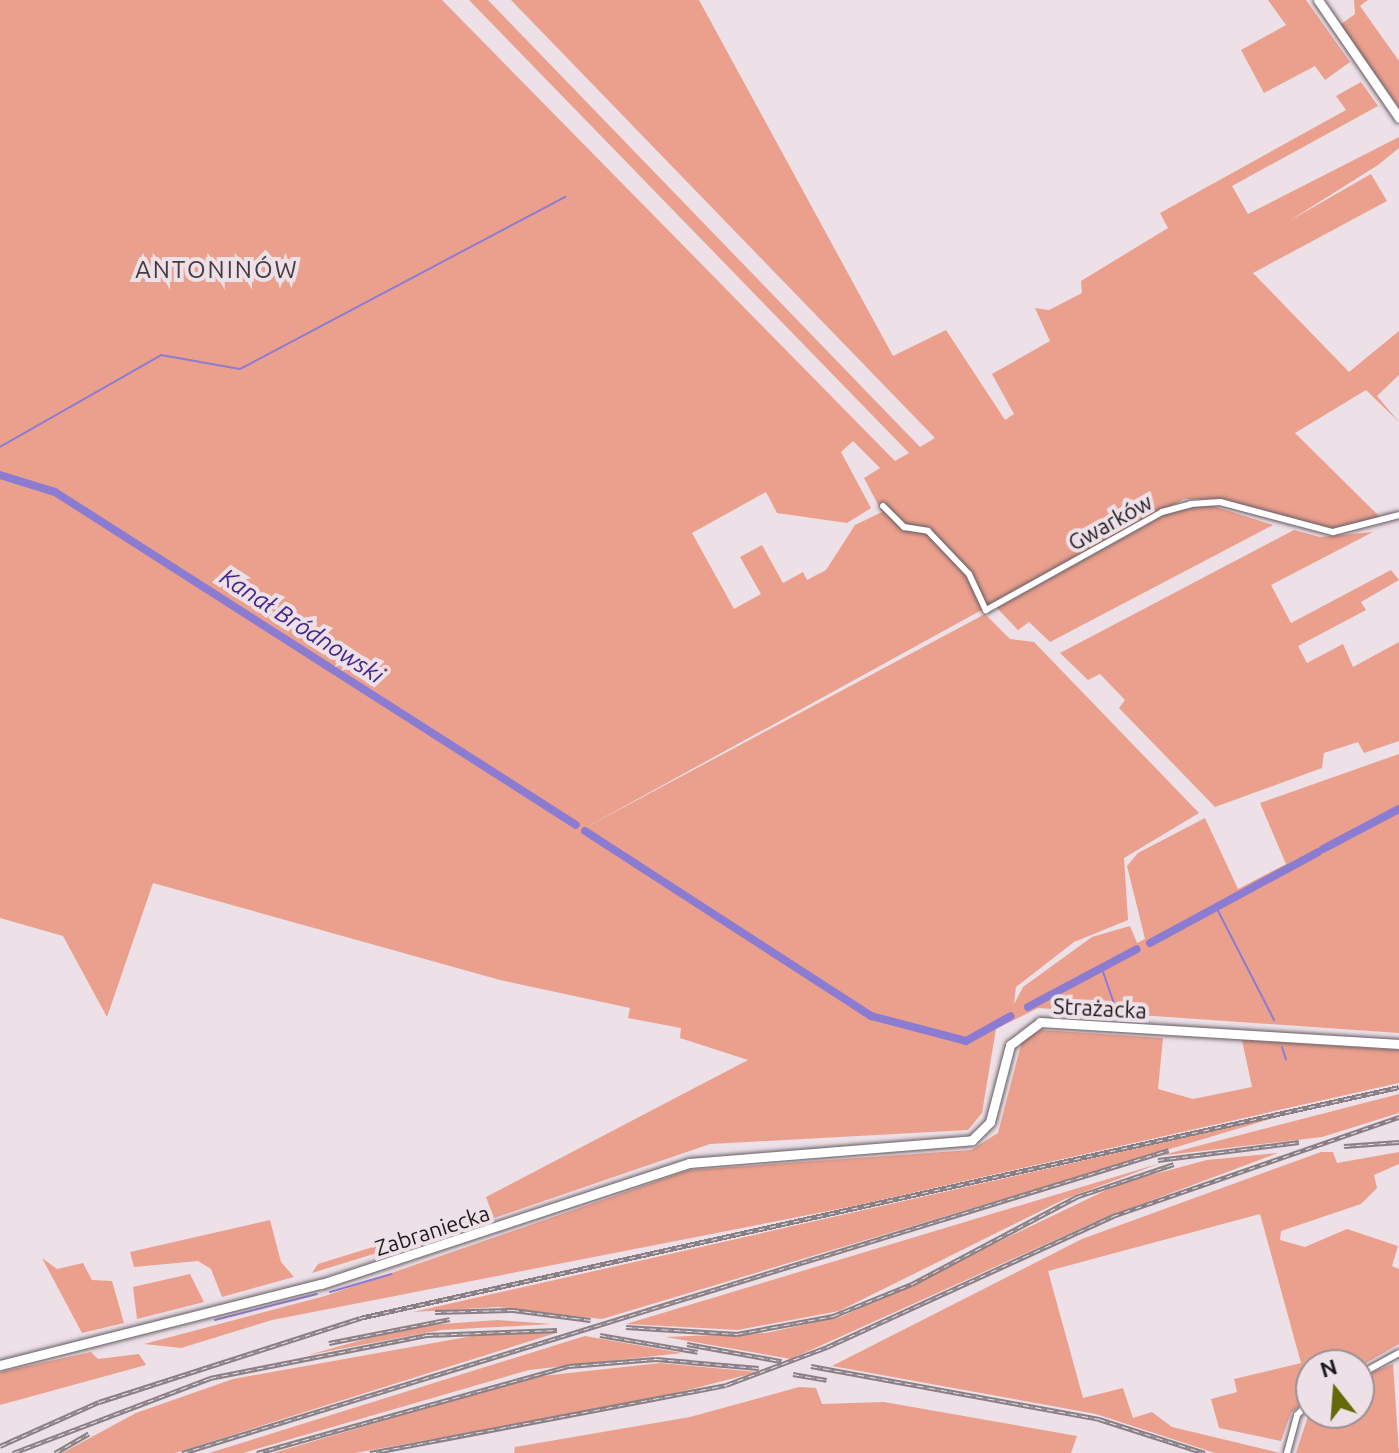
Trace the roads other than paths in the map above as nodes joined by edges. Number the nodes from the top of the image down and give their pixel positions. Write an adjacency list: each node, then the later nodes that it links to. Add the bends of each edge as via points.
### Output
1 (1318, 0): 2 (main road)
2 (1399, 118)
3 (883, 506): 4 (street, Gwarków, via 904,527 928,531 969,574 986,610 1162,512 1191,504 1220,502 1333,532)
4 (1399, 515)
5 (1399, 1044): 6 (main road, Strażacka, via 1040,1022 1010,1045 981,1134 962,1143)
6 (876, 1148): 8 (main road, Zabraniecka, via 689,1163 321,1284)
7 (1399, 1353): 9 (street)
8 (0, 1365)
9 (1375, 1366)
10 (1295, 1423): 11 (street)
11 (1287, 1453)

